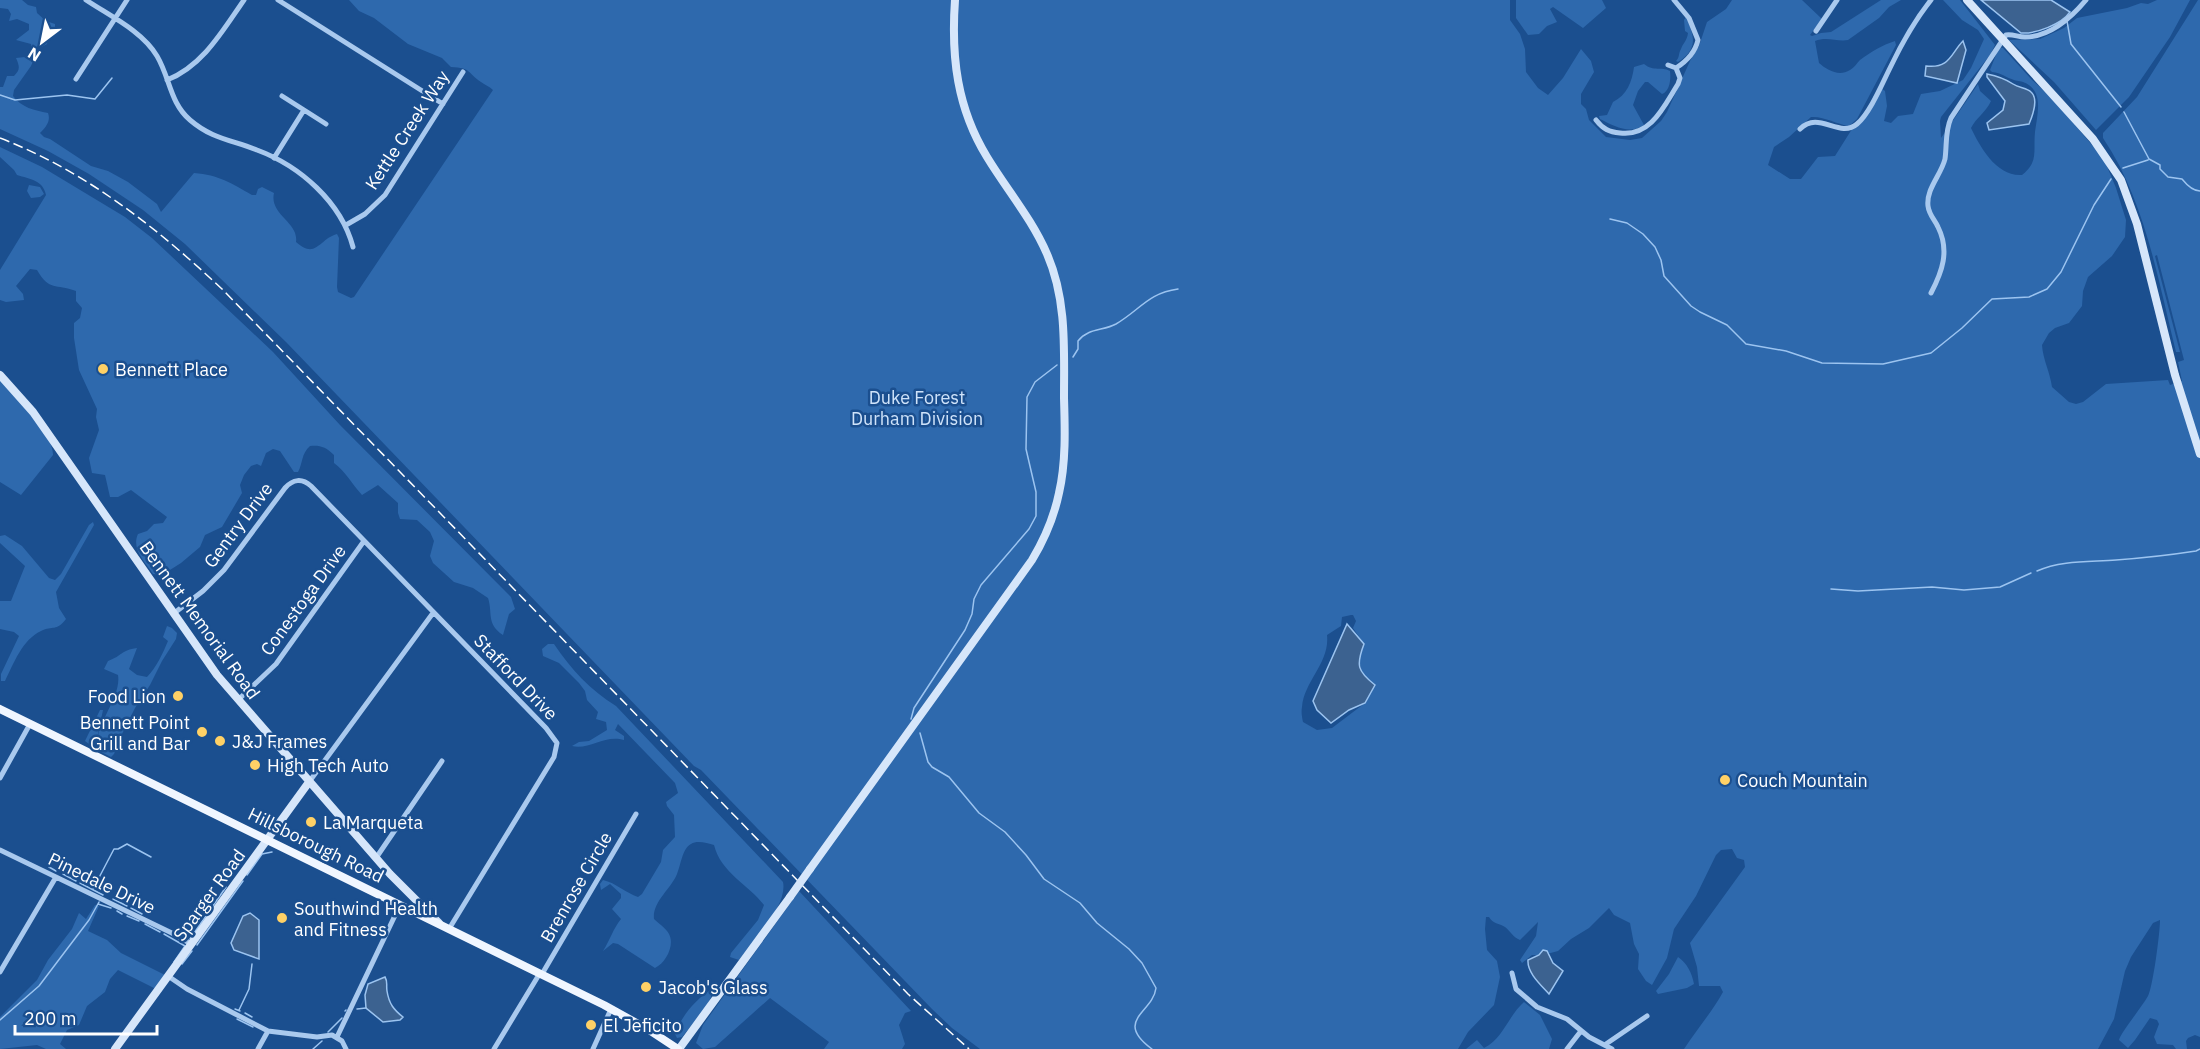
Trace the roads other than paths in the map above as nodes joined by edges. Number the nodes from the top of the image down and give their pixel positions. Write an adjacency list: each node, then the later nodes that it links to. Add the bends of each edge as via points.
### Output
1 (86, 0): 11 (street)
2 (127, 0): 11 (street)
3 (244, 0): 18 (street, via 198,61)
4 (278, 0): 20 (street)
5 (955, 0): 65 (street, bridge, via 955,70 966,114 987,157 1040,240 1060,295 1064,331 1060,491 1048,527 1027,567)
6 (1674, 0): 15 (street, via 1689,18 1698,40 1693,52)
7 (1836, 0): 12 (street)
8 (1931, 0): 24 (street, via 1864,115 1852,127 1812,121)
9 (1967, 0): 13 (street)
10 (2086, 0): 13 (street, via 2064,24 2025,37 2008,34)
11 (115, 19): 17 (street); 18 (street, via 148,44)
12 (1816, 31)
13 (2002, 38): 28 (street, via 1947,129 1944,159 1928,199 1944,246 1940,276); 30 (street, via 2093,139 2121,180 2137,224 2175,375)
14 (1668, 65): 15 (street)
15 (1676, 68): 22 (street, via 1678,84 1644,130 1633,134 1617,132 1603,129)
16 (463, 72): 20 (street, Kettle Creek Way)
17 (76, 79)
18 (167, 80): 25 (street, via 178,106 196,125 217,138)
19 (282, 96): 21 (street)
20 (443, 104): 26 (street, Kettle Creek Way, via 385,195)
21 (304, 110): 23 (street); 25 (street)
22 (1596, 120)
23 (326, 124)
24 (1800, 129)
25 (274, 158): 26 (street, via 311,182)
26 (346, 225): 27 (street)
27 (353, 247)
28 (1931, 293)
29 (0, 375): 34 (street, Bennett Memorial Road, via 33,412)
30 (2200, 454)
31 (300, 480): 32 (street, Stafford Drive, via 311,486); 34 (street, Gentry Drive, via 280,492 214,581)
32 (364, 541): 33 (street, Stafford Drive); 35 (street, Conestoga Drive, via 276,664)
33 (433, 613): 40 (street, Sparger Road); 48 (street, Stafford Drive, via 546,728 557,747)
34 (173, 614): 35 (street, Bennett Memorial Road)
35 (238, 700): 40 (street, Bennett Memorial Road)
36 (0, 709): 37 (main road, Hillsborough Road)
37 (30, 724): 39 (street); 42 (main road, Hillsborough Road)
38 (442, 761): 44 (street)
39 (0, 778)
40 (309, 782): 42 (street, Sparger Road); 44 (street, Bennett Memorial Road)
41 (636, 814): 52 (street, Brenrose Circle)
42 (267, 840): 46 (main road, Hillsborough Road); 49 (street, Sparger Road)
43 (0, 850): 45 (street, Pinedale Drive)
44 (376, 858): 47 (street, Bennett Memorial Road)
45 (56, 877): 49 (street, Pinedale Drive); 50 (street)
46 (400, 905): 47 (main road, Hillsborough Road); 58 (street)
47 (439, 924): 48 (main road, Hillsborough Road)
48 (449, 929): 52 (main road, Hillsborough Road)
49 (191, 944): 53 (street, Sparger Road)
50 (0, 972)
51 (1512, 973): 57 (street, via 1516,989 1537,1007 1568,1019)
52 (541, 974): 54 (main road, Hillsborough Road); 63 (street, Brenrose Circle)
53 (168, 976): 56 (street); 60 (street, Sparger Road)
54 (611, 1009): 64 (street); 65 (main road, Hillsborough Road)
55 (1647, 1016): 59 (street)
56 (268, 1031): 58 (street); 61 (street)
57 (1581, 1031): 59 (street); 66 (street)
58 (337, 1037): 62 (street)
59 (1606, 1044): 67 (street)
60 (115, 1049)
61 (258, 1049)
62 (346, 1049)
63 (494, 1049)
64 (593, 1049)
65 (678, 1049)
66 (1567, 1049)
67 (1612, 1049)

